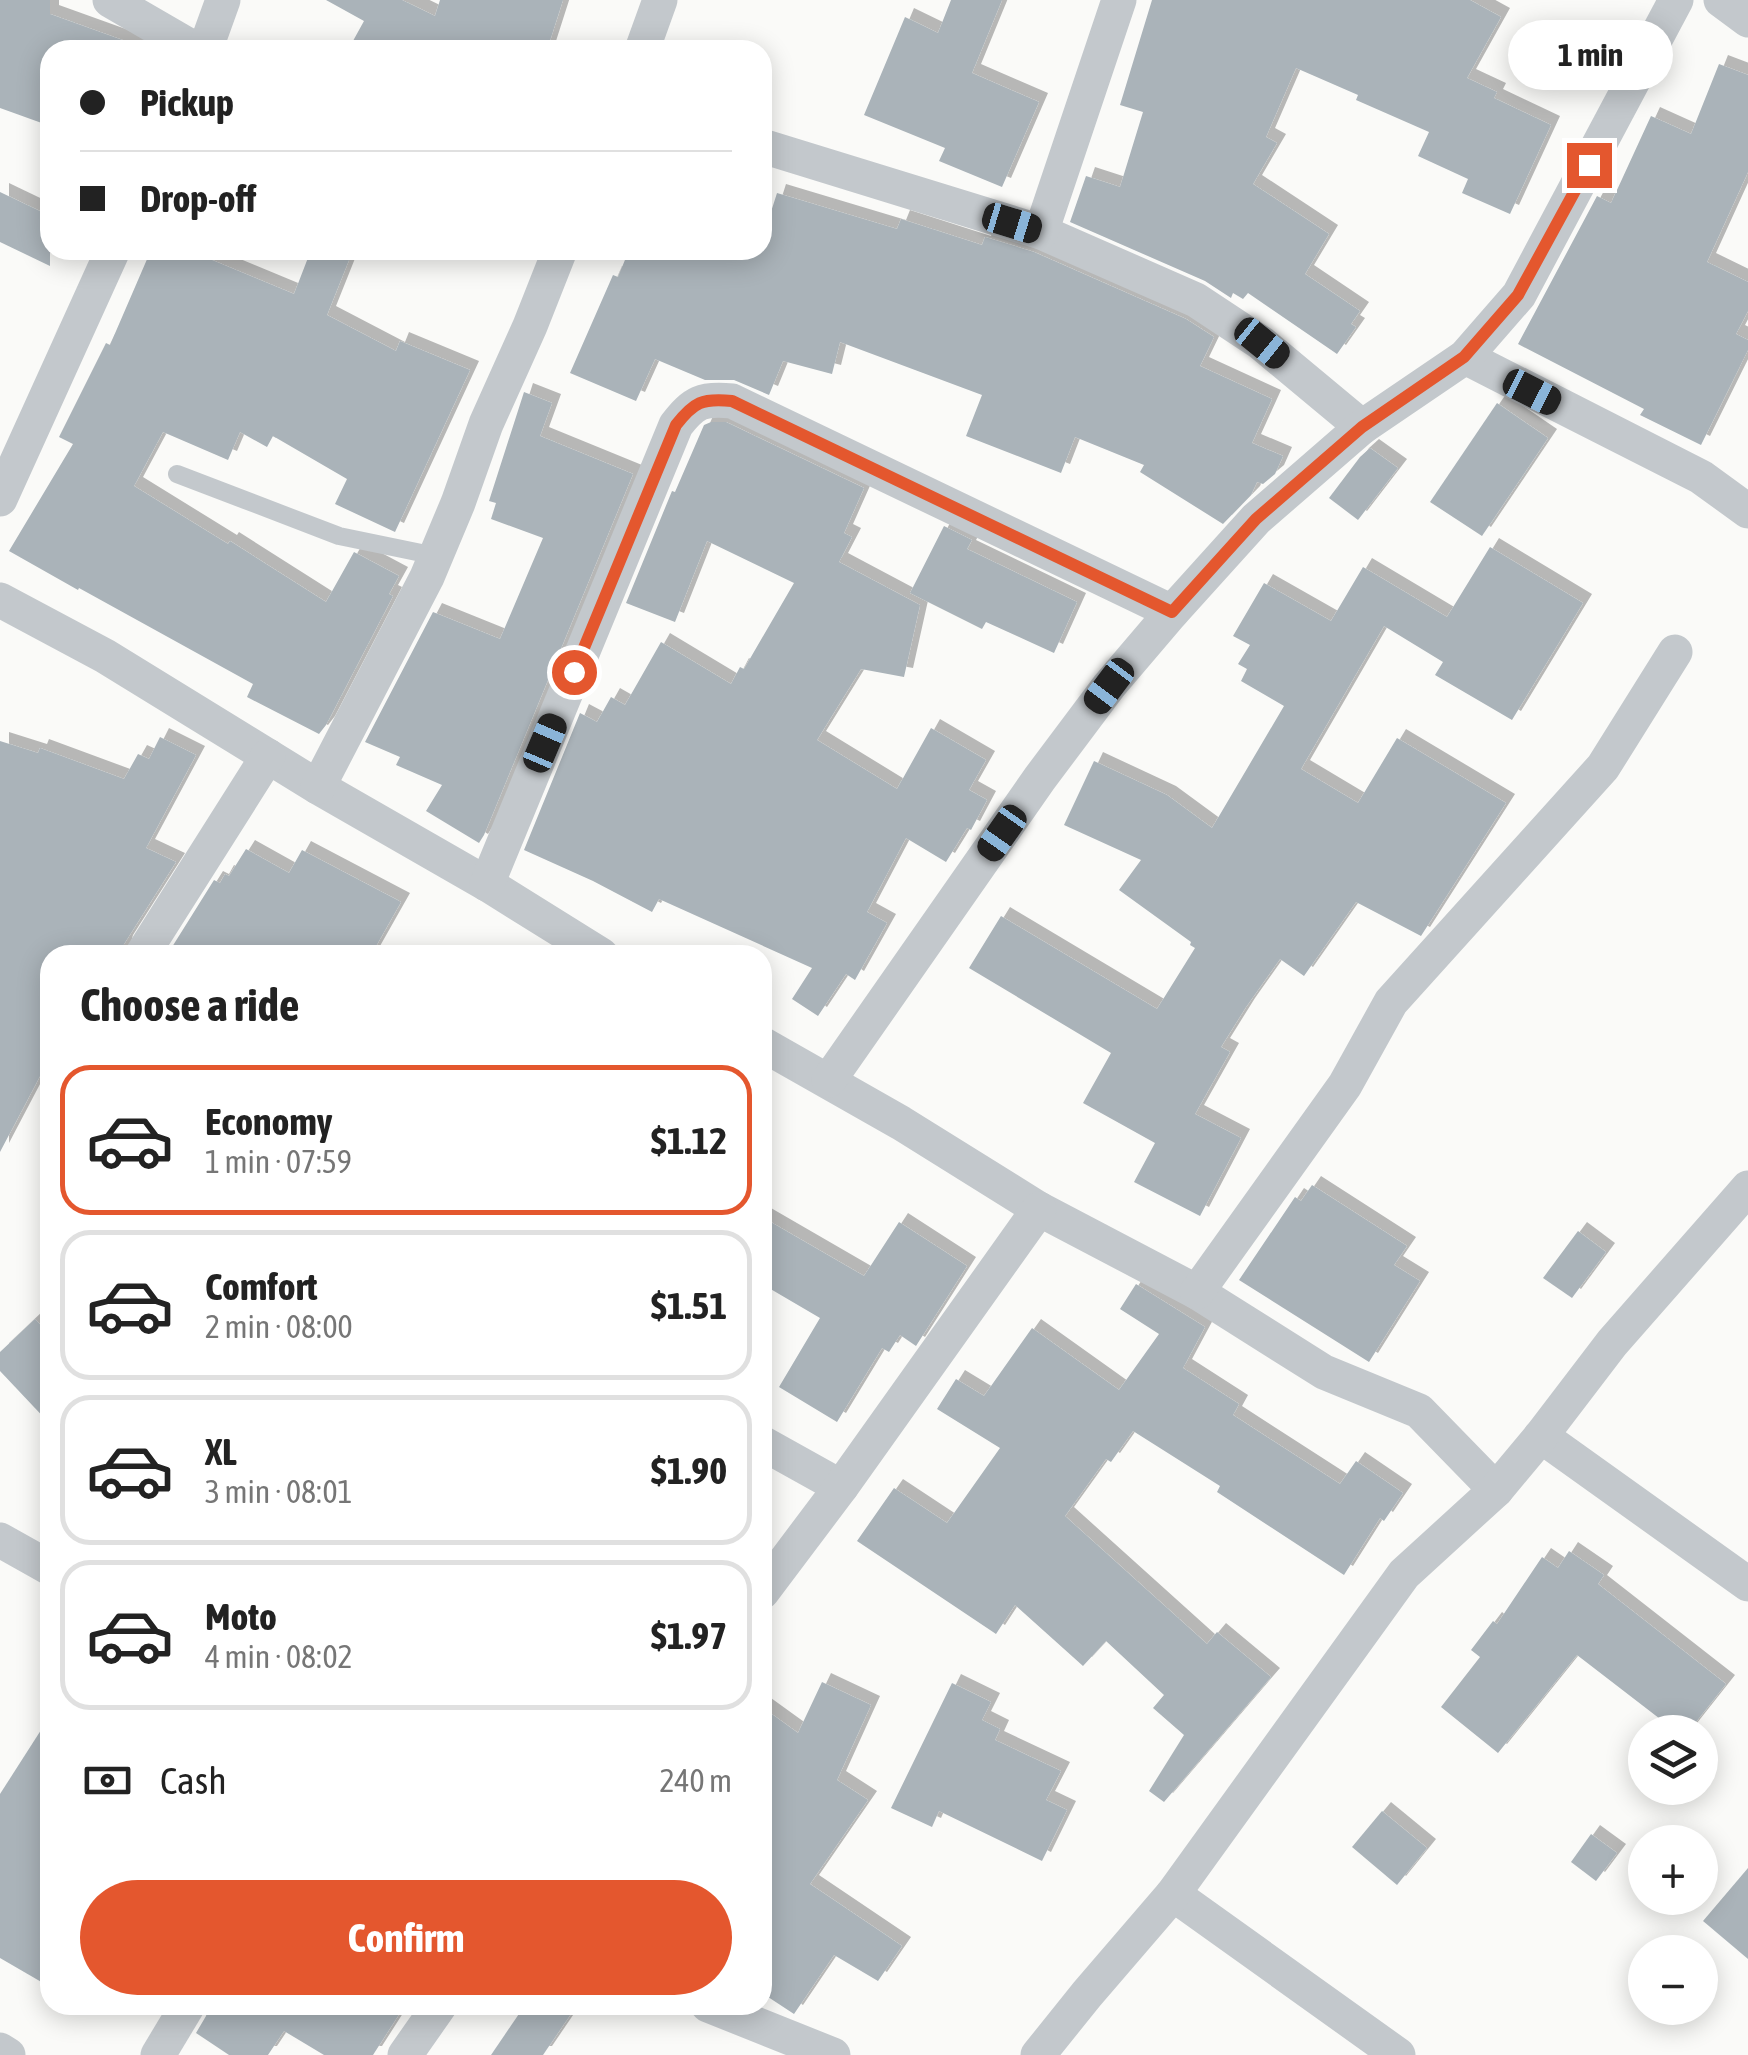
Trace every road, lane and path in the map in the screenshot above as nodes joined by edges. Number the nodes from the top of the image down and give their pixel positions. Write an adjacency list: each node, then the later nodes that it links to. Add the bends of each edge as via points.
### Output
1 (110, 0): 8 (street)
2 (223, 0): 9 (street)
3 (660, 0): 10 (street)
4 (1119, 0): 12 (street)
5 (1676, 0): 15 (street, via 1518,295)
6 (1721, 0): 7 (street)
7 (1748, 20)
8 (179, 40)
9 (209, 40)
10 (646, 40)
11 (772, 149): 12 (street)
12 (1041, 232): 16 (street, via 1196,300 1262,343)
13 (109, 260): 18 (street)
14 (556, 260): 20 (street)
15 (1464, 357): 16 (street); 19 (street, via 1702,478)
16 (1362, 427): 22 (street, via 1256,519)
17 (178, 474): 20 (lane, via 339,536)
18 (0, 499)
19 (1748, 511)
20 (436, 556): 25 (street)
21 (0, 600): 24 (street)
22 (1172, 612): 26 (street, via 732,401 692,406 676,425); 30 (street, via 1040,778)
23 (1675, 652): 33 (street, via 1604,768 1390,1002 1345,1085)
24 (268, 756): 25 (street); 27 (street)
25 (318, 788): 26 (street)
26 (486, 884): 28 (street)
27 (148, 945)
28 (585, 945)
29 (772, 1049): 30 (street)
30 (829, 1080): 32 (street)
31 (1748, 1188): 34 (street, via 1612,1342)
32 (1039, 1210): 33 (street); 36 (street)
33 (1197, 1292): 37 (street, via 1324,1372 1419,1411)
34 (1541, 1436): 37 (street); 41 (street)
35 (772, 1449): 36 (street)
36 (841, 1487): 40 (street)
37 (1496, 1490): 42 (street, via 1404,1574)
38 (0, 1540): 39 (street)
39 (40, 1562)
40 (772, 1579)
41 (1748, 1584)
42 (1173, 1894): 51 (street); 52 (street)
43 (182, 2015): 48 (street)
44 (433, 2015): 49 (street)
45 (733, 2015): 50 (street)
46 (0, 2050): 47 (street)
47 (8, 2055)
48 (158, 2055)
49 (405, 2055)
50 (833, 2055)
51 (1038, 2055)
52 (1398, 2055)

